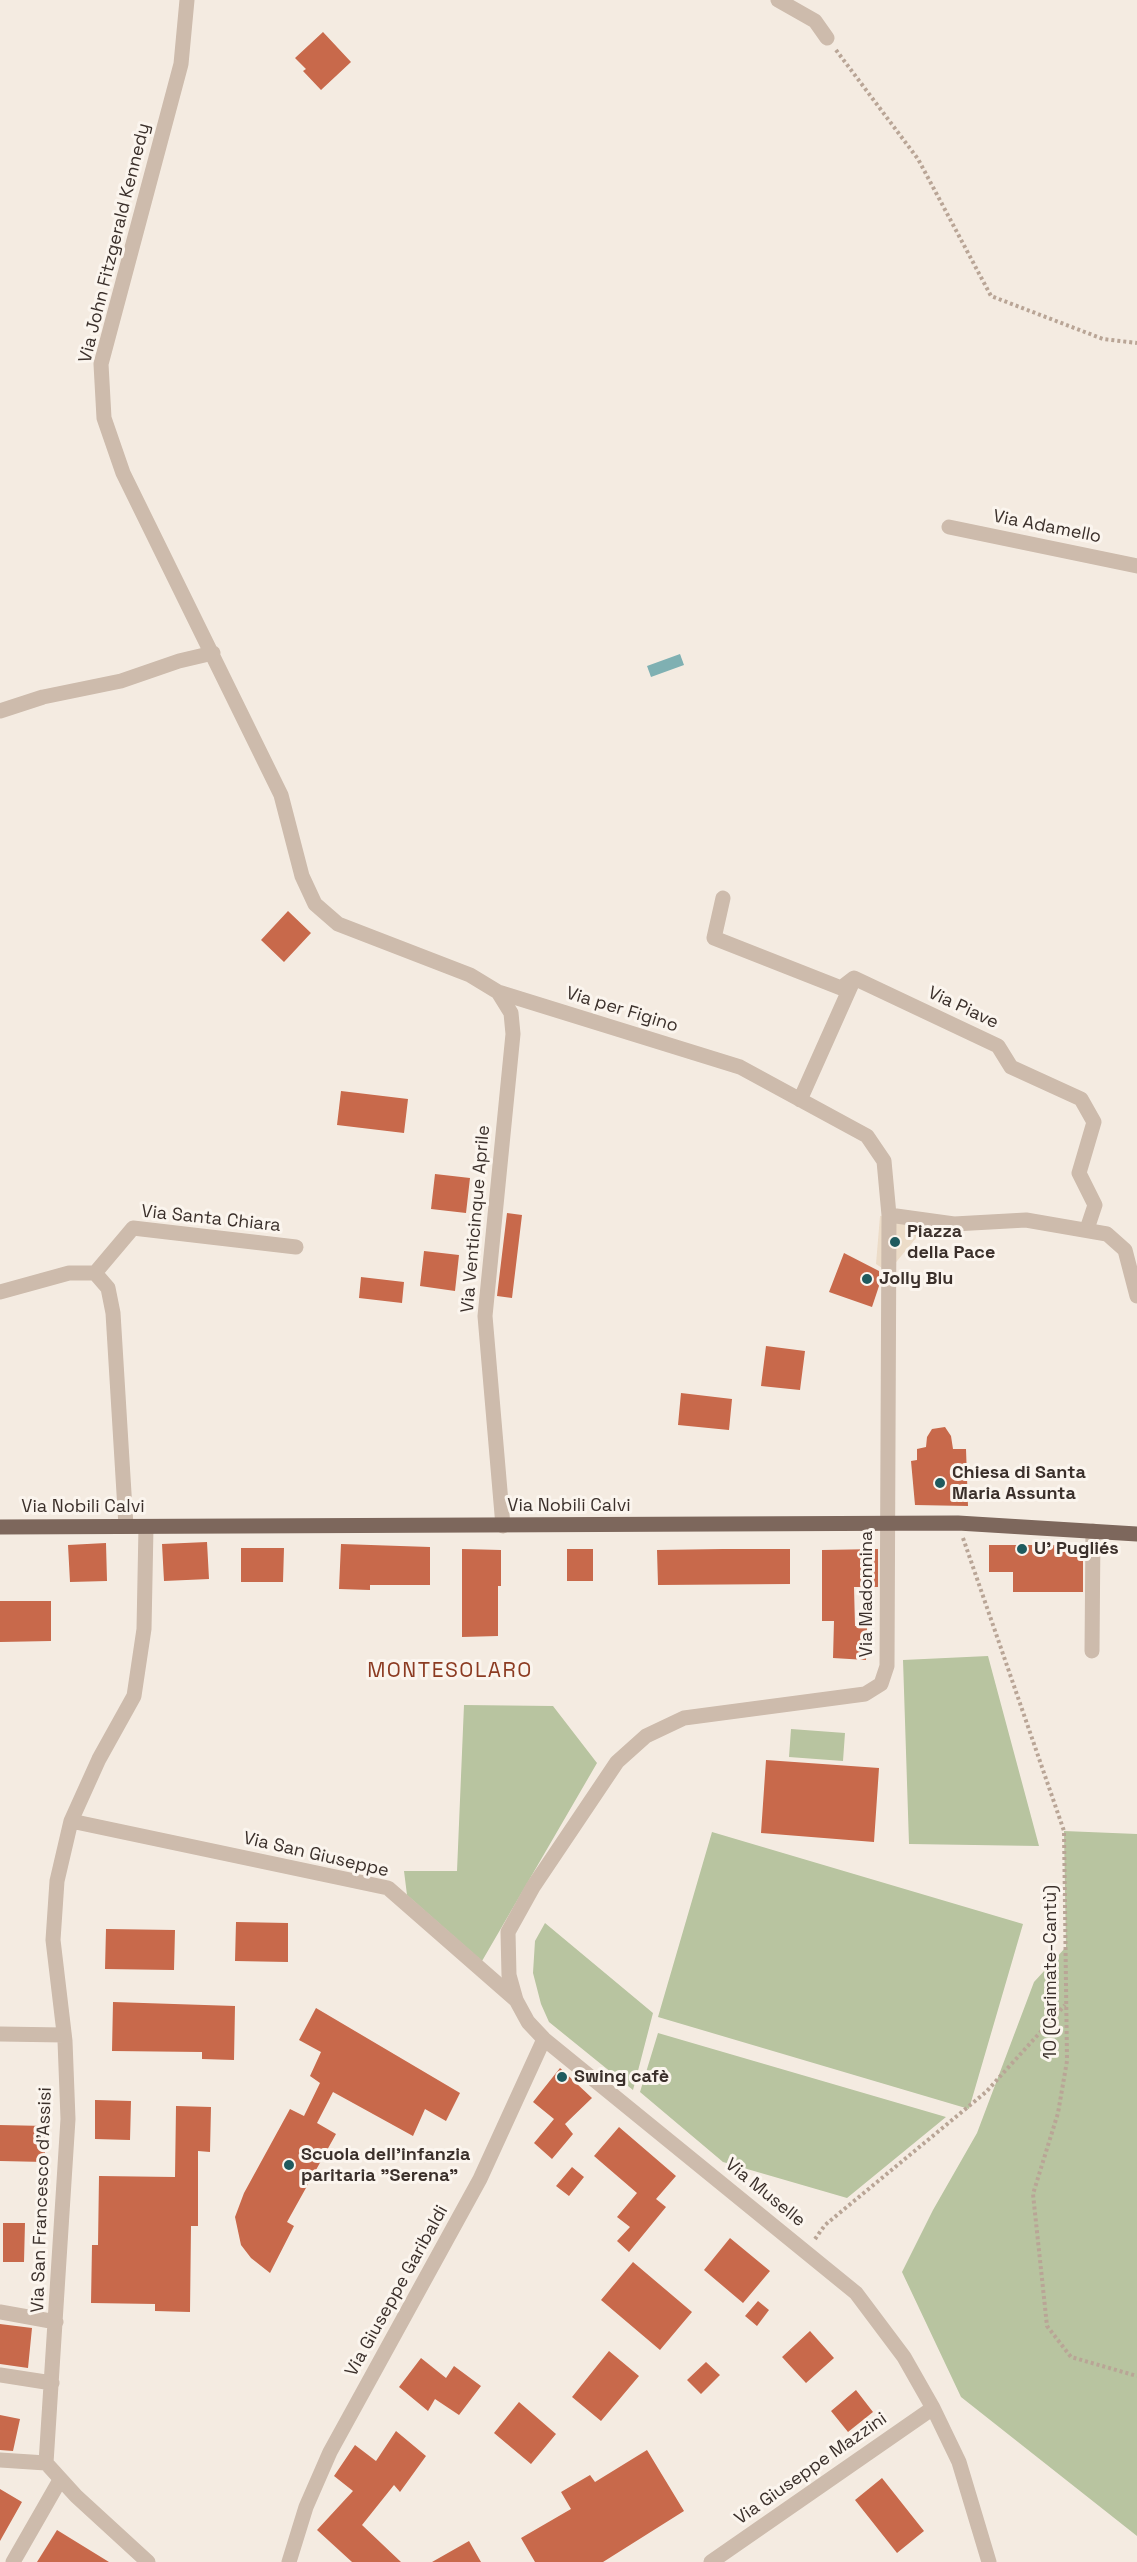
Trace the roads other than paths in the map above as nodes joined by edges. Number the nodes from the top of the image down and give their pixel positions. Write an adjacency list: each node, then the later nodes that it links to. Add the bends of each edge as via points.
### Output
1 (187, 0): 6 (street, Via John Fitzgerald Kennedy, via 181,64 101,364 104,418 123,473)
2 (778, 0): 3 (street, via 815,21)
3 (827, 38)
4 (949, 527): 5 (street, Via Adamello)
5 (1137, 566)
6 (213, 654): 7 (street); 8 (street, Via John Fitzgerald Kennedy, via 281,795)
7 (0, 711)
8 (302, 876): 11 (street, Via per Figino, via 315,904 338,924 470,975)
9 (723, 898): 10 (street, via 714,938 841,988)
10 (854, 978): 12 (street); 14 (street, Via Piave, via 998,1046 1011,1067 1081,1099 1094,1122 1079,1173 1095,1205)
11 (498, 992): 12 (street, Via per Figino, via 740,1067); 21 (street, Via Venticinque Aprile, via 511,1013 513,1034 485,1317)
12 (800, 1100): 13 (street, Via per Figino, via 867,1136 884,1161)
13 (889, 1215): 14 (street, via 954,1224 1026,1220); 19 (street, Via Madonnina)
14 (1087, 1229): 18 (street, via 1107,1233 1125,1250)
15 (296, 1247): 16 (street, Via Santa Chiara, via 133,1228)
16 (95, 1273): 17 (street, via 69,1273); 20 (street, via 108,1288 113,1313)
17 (0, 1292)
18 (1137, 1296)
19 (887, 1525): 21 (main road, Via Nobili Calvi); 24 (main road, Via Nobili Calvi, via 958,1523); 28 (street, Via Madonnina, via 886,1666 880,1684 865,1694 684,1718 646,1736 617,1762)
20 (126, 1526): 22 (main road, Via Nobili Calvi); 23 (main road, Via Nobili Calvi)
21 (503, 1526): 23 (main road, Via Nobili Calvi)
22 (0, 1527)
23 (146, 1527): 27 (street, Via San Francesco d'Assisi, via 144,1629 134,1696)
24 (1093, 1531): 25 (main road, Via Nobili Calvi); 26 (street)
25 (1137, 1534)
26 (1092, 1651)
27 (70, 1821): 29 (street, Via San Giuseppe, via 388,1888); 31 (street, Via San Francesco d'Assisi, via 57,1881 53,1940)
28 (533, 1887): 29 (street, Via Muselle, via 508,1932 509,1975)
29 (516, 2000): 32 (street, Via Muselle, via 528,2022)
30 (0, 2034): 31 (street)
31 (64, 2036): 34 (street, Via San Francesco d'Assisi, via 68,2119)
32 (544, 2039): 37 (street, Via Muselle, via 856,2293 904,2357); 43 (street, Via Giuseppe Garibaldi, via 480,2179 330,2452 306,2507)
33 (0, 2312): 34 (street)
34 (56, 2322): 36 (street, Via San Francesco d'Assisi)
35 (0, 2374): 36 (street)
36 (52, 2383): 39 (street, Via San Francesco d'Assisi)
37 (933, 2408): 44 (street, Via Giuseppe Mazzini); 45 (street, Via Muselle, via 959,2462)
38 (0, 2460): 39 (street)
39 (46, 2463): 40 (street)
40 (60, 2480): 41 (street); 42 (street)
41 (13, 2562)
42 (148, 2562)
43 (289, 2562)
44 (711, 2562)
45 (990, 2562)

